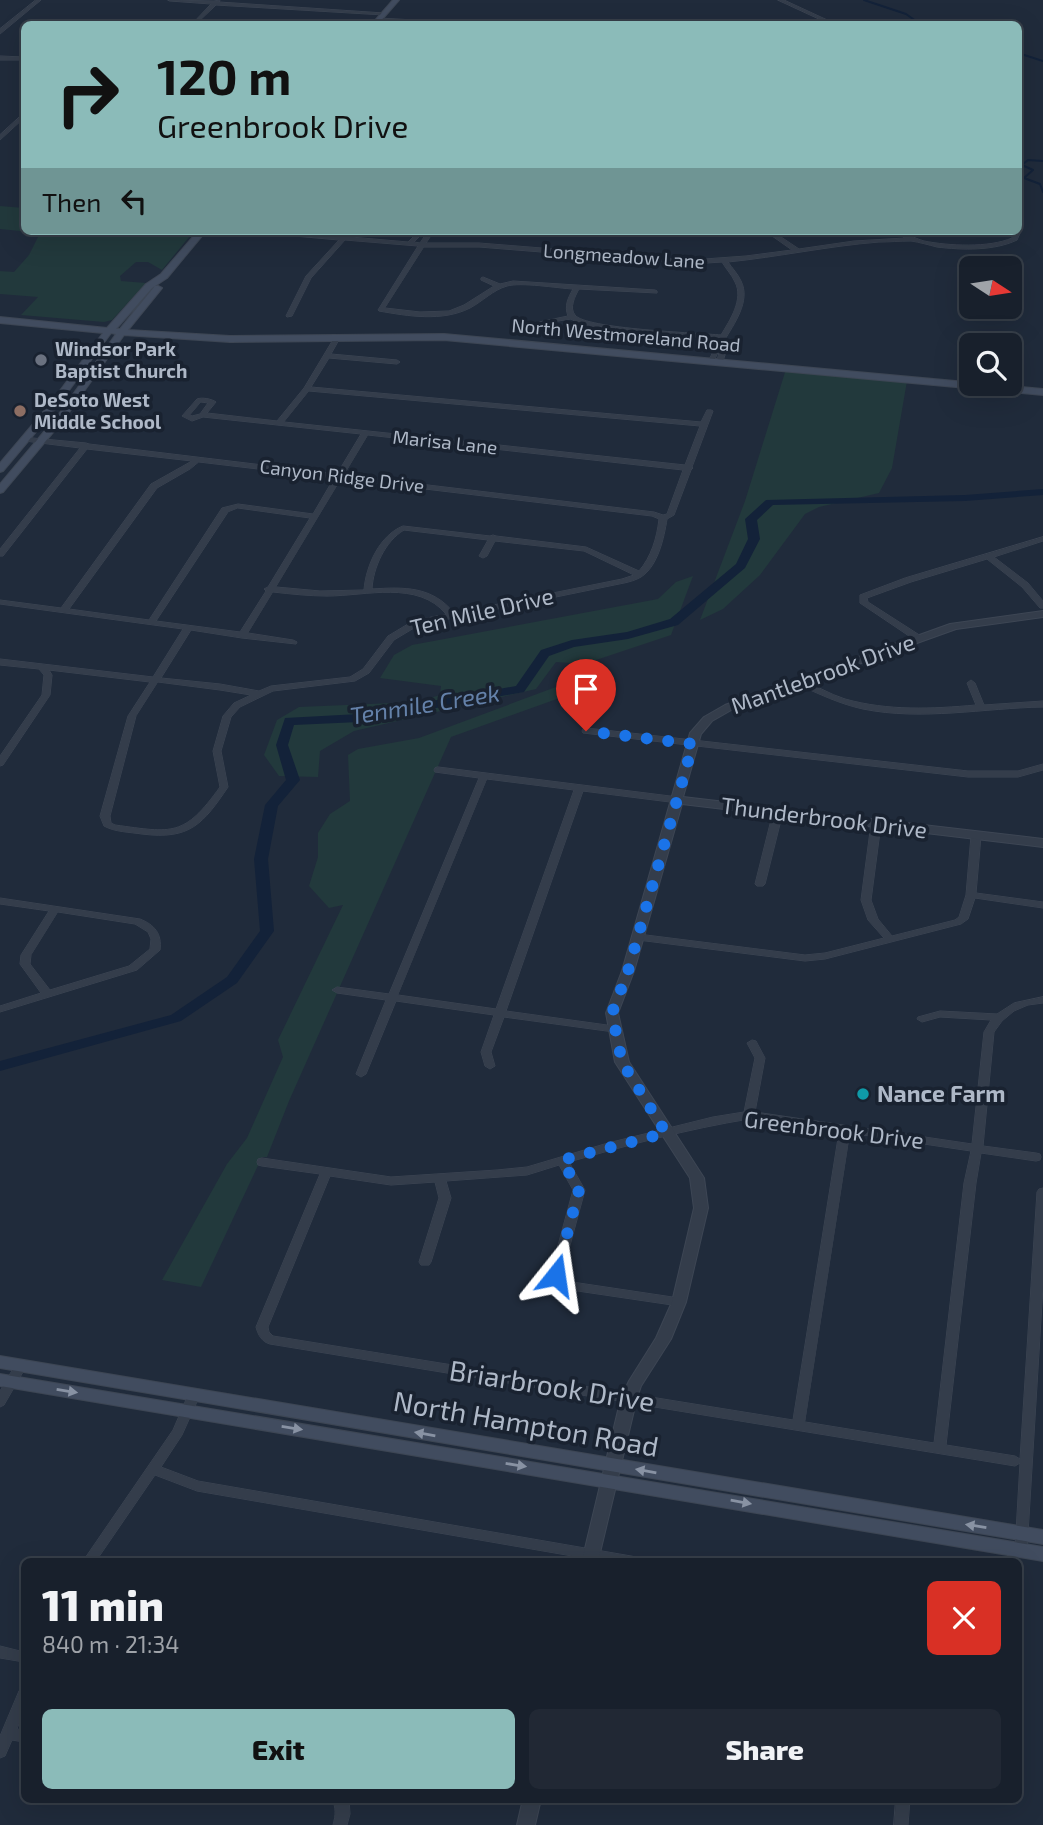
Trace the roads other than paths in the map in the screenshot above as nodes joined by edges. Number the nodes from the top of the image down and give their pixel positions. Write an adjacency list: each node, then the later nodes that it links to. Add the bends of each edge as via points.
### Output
1 (39, 0): 10 (street)
2 (170, 0): 5 (street)
3 (396, 0): 6 (main road)
4 (780, 0): 9 (street)
5 (217, 1): 6 (street); 7 (street)
6 (380, 19): 8 (street)
7 (197, 21)
8 (403, 21)
9 (826, 21)
10 (0, 32)
11 (0, 58): 12 (street)
12 (21, 59)
13 (21, 117): 14 (street)
14 (0, 138)
15 (199, 235): 38 (main road, via 162,283)
16 (302, 235): 23 (street, Longmeadow Lane)
17 (421, 235): 26 (street)
18 (424, 235): 27 (street)
19 (774, 235): 28 (street)
20 (887, 235): 24 (street, Longmeadow Lane)
21 (901, 235): 25 (street)
22 (1016, 235): 25 (street, Longmeadow Lane, via 991,245 933,245)
23 (343, 239): 26 (street, Longmeadow Lane); 34 (street, via 308,278)
24 (879, 239): 25 (street, Longmeadow Lane); 28 (street, Longmeadow Lane)
25 (909, 240)
26 (409, 244): 27 (street, Longmeadow Lane)
27 (421, 245): 29 (street, Longmeadow Lane); 31 (street, via 381,310 442,314 464,307)
28 (794, 248): 29 (street, Longmeadow Lane)
29 (724, 262): 41 (street, via 741,285 742,294)
30 (483, 279): 31 (street)
31 (497, 285): 32 (street)
32 (577, 286): 33 (street); 35 (street, via 568,304)
33 (655, 292)
34 (289, 316)
35 (571, 317): 37 (street); 41 (street, via 601,327)
36 (0, 320): 38 (main road, North Westmoreland Road)
37 (541, 323)
38 (117, 330): 39 (main road, North Westmoreland Road); 45 (main road); 46 (main road)
39 (204, 337): 40 (main road, North Westmoreland Road)
40 (337, 338): 42 (street); 43 (main road, North Westmoreland Road, via 443,337)
41 (722, 339): 43 (street, via 724,349)
42 (327, 356): 44 (street); 47 (street)
43 (716, 361): 48 (main road, North Westmoreland Road)
44 (397, 362)
45 (80, 370): 46 (main road); 54 (main road)
46 (94, 371): 55 (main road)
47 (307, 389): 51 (street); 52 (street)
48 (1043, 392)
49 (709, 411): 52 (street)
50 (202, 415): 51 (street, Marisa Lane)
51 (278, 424): 53 (street, Marisa Lane)
52 (704, 424): 58 (street)
53 (365, 434): 58 (street, Marisa Lane); 60 (street)
54 (25, 439): 55 (street, Canyon Ridge Drive); 59 (main road)
55 (41, 441): 56 (street, Canyon Ridge Drive); 61 (main road)
56 (86, 445): 57 (street, Canyon Ridge Drive); 66 (street)
57 (198, 459): 60 (street, Canyon Ridge Drive); 74 (street, via 154,486)
58 (688, 468): 63 (street, via 670,515)
59 (0, 469)
60 (337, 475): 62 (street); 63 (street, Canyon Ridge Drive)
61 (0, 490)
62 (313, 516): 70 (street); 77 (street, via 238,506 225,510)
63 (661, 517): 69 (street, via 652,556)
64 (492, 537): 67 (street); 69 (street, via 586,549); 71 (street, via 398,529 384,545 367,582)
65 (1043, 539): 68 (street)
66 (0, 554)
67 (483, 556)
68 (988, 556): 73 (street); 80 (street, via 863,597 864,603)
69 (639, 575): 76 (street, Ten Mile Drive)
70 (268, 589): 71 (street, via 328,594); 79 (street)
71 (368, 591): 76 (street, via 427,596)
72 (0, 602): 74 (street)
73 (1043, 606)
74 (62, 611): 77 (street)
75 (1043, 614): 80 (street, Mantlebrook Drive, via 977,621)
76 (451, 615): 87 (street, Ten Mile Drive, via 397,632 366,671 352,679 298,684)
77 (151, 623): 78 (street)
78 (188, 628): 79 (street); 84 (street)
79 (242, 635): 81 (street)
80 (918, 638): 85 (street, Mantlebrook Drive)
81 (293, 642)
82 (0, 662): 83 (street)
83 (42, 667): 84 (street); 92 (street, via 48,675 46,695)
84 (155, 680): 87 (street); 87 (street, Ten Mile Drive, via 132,716 105,816 107,824 145,832 174,834 191,826 204,812 223,787 217,751 227,716 237,705)
85 (800, 682): 89 (street, via 856,705 927,711); 91 (street, Mantlebrook Drive, via 708,719)
86 (971, 683): 89 (street)
87 (260, 694)
88 (1043, 704): 89 (street)
89 (981, 708)
90 (586, 731): 91 (street)
91 (693, 744): 93 (street, via 968,774 1018,774); 97 (street, Mantlebrook Drive)
92 (0, 763)
93 (1043, 767)
94 (438, 770): 95 (street, Thunderbrook Drive)
95 (484, 776): 96 (street, Thunderbrook Drive); 111 (street)
96 (579, 788): 97 (street, Thunderbrook Drive); 114 (street)
97 (678, 800): 98 (street, Thunderbrook Drive); 107 (street, Mantlebrook Drive)
98 (778, 812): 99 (street, Thunderbrook Drive); 102 (street)
99 (876, 824): 100 (street, Thunderbrook Drive); 108 (street, via 866,900 873,920)
100 (976, 836): 101 (street, Thunderbrook Drive); 103 (street)
101 (1043, 843)
102 (760, 884)
103 (971, 895): 105 (street); 108 (street, via 958,922)
104 (0, 901): 106 (street)
105 (1043, 905)
106 (55, 909): 110 (street, via 25,964); 110 (street, via 137,921 149,926 157,942 155,950 133,968)
107 (638, 937): 108 (street, via 805,958); 117 (street, Mantlebrook Drive, via 612,1013)
108 (890, 939)
109 (337, 990): 111 (street)
110 (48, 995): 113 (street)
111 (393, 998): 114 (street); 120 (street)
112 (1043, 1000): 115 (street, via 1026,1002)
113 (0, 1009)
114 (500, 1013): 117 (street); 119 (street, via 486,1052)
115 (996, 1017): 116 (street, via 940,1014); 124 (street, via 989,1032)
116 (922, 1019)
117 (614, 1029): 123 (street, Mantlebrook Drive, via 622,1062)
118 (752, 1043): 121 (street, via 760,1058)
119 (490, 1066)
120 (361, 1074)
121 (749, 1115): 122 (street, Greenbrook Drive); 123 (street, Greenbrook Drive)
122 (845, 1129): 124 (street, Greenbrook Drive); 140 (street)
123 (666, 1133): 126 (street, Greenbrook Drive); 132 (street, Mantlebrook Drive, via 697,1178 701,1208)
124 (977, 1147): 125 (street, Greenbrook Drive); 141 (street)
125 (1035, 1157)
126 (562, 1160): 129 (street, Greenbrook Drive, via 527,1171); 132 (street, via 579,1190 556,1275 560,1282)
127 (262, 1162): 128 (street, Greenbrook Drive)
128 (326, 1172): 129 (street, Greenbrook Drive, via 391,1181); 137 (street, Briarbrook Drive, via 262,1327 270,1340)
129 (440, 1178): 131 (street, via 445,1198)
130 (1043, 1192): 146 (street)
131 (425, 1262)
132 (679, 1302): 137 (street, Mantlebrook Drive)
133 (0, 1362): 134 (main road, North Hampton Road)
134 (21, 1365): 135 (street); 136 (main road, North Hampton Road)
135 (5, 1381): 138 (street); 139 (main road, North Hampton Road, one-way to 139)
136 (194, 1395): 139 (street); 144 (main road, North Hampton Road, one-way to 136)
137 (629, 1398): 140 (street, Briarbrook Drive); 144 (street, Mantlebrook Drive)
138 (0, 1402)
139 (187, 1411): 143 (street); 144 (main road, North Hampton Road, one-way to 144)
140 (798, 1425): 141 (street, Briarbrook Drive)
141 (939, 1449): 142 (street, Briarbrook Drive)
142 (1015, 1461)
143 (154, 1469): 148 (street); 149 (street, via 197,1486)
144 (611, 1473): 146 (main road, North Hampton Road); 149 (street, Mantlebrook Drive)
145 (1043, 1537): 146 (main road, North Hampton Road)
146 (1021, 1542): 147 (main road, North Hampton Road)
147 (1043, 1554)
148 (90, 1558)
149 (591, 1558)
150 (0, 1652): 151 (street)
151 (21, 1656)
152 (21, 1702): 153 (street)
153 (8, 1733): 154 (street); 155 (street)
154 (21, 1735)
155 (0, 1752)
156 (342, 1803): 159 (street)
157 (532, 1803): 160 (street)
158 (903, 1803): 161 (street)
159 (340, 1825)
160 (526, 1825)
161 (901, 1825)

